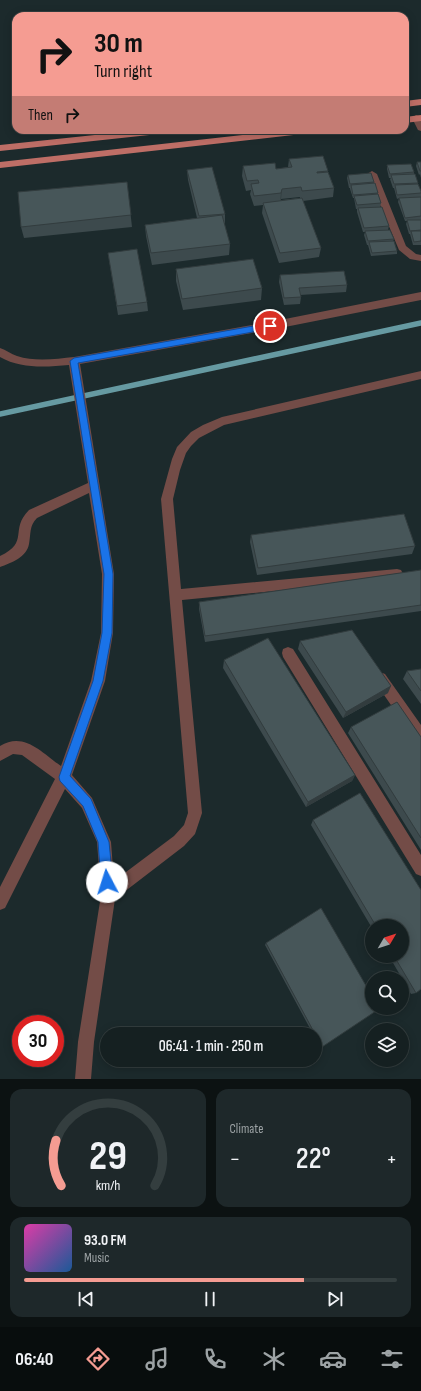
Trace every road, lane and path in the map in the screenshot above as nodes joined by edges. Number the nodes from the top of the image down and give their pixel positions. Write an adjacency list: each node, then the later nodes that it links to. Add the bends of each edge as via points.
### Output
1 (421, 102): 2 (main road)
2 (409, 104)
3 (419, 118): 4 (main road); 5 (street)
4 (409, 119)
5 (421, 128)
6 (131, 134): 8 (main road)
7 (275, 134): 9 (main road)
8 (0, 148)
9 (0, 165)
10 (372, 174): 11 (street, via 402,248 413,257)
11 (421, 258)
12 (421, 296): 14 (street)
13 (0, 352): 14 (street, via 8,357 41,364)
14 (74, 361): 16 (street)
15 (421, 375): 19 (street, via 222,422 190,439 179,453 168,499)
16 (94, 485): 17 (street, via 28,518 24,524 23,546 15,555); 24 (street, via 108,574 107,633 98,681)
17 (0, 562)
18 (411, 573): 19 (street)
19 (176, 595): 26 (street, via 195,813 190,829 179,841)
20 (288, 653): 25 (street)
21 (379, 677): 22 (street)
22 (421, 736)
23 (0, 754): 24 (street, via 11,747 24,748)
24 (64, 777): 26 (street, via 87,803 104,842); 27 (street)
25 (421, 869)
26 (108, 895): 28 (street, via 86,1042)
27 (0, 903)
28 (83, 1079)

